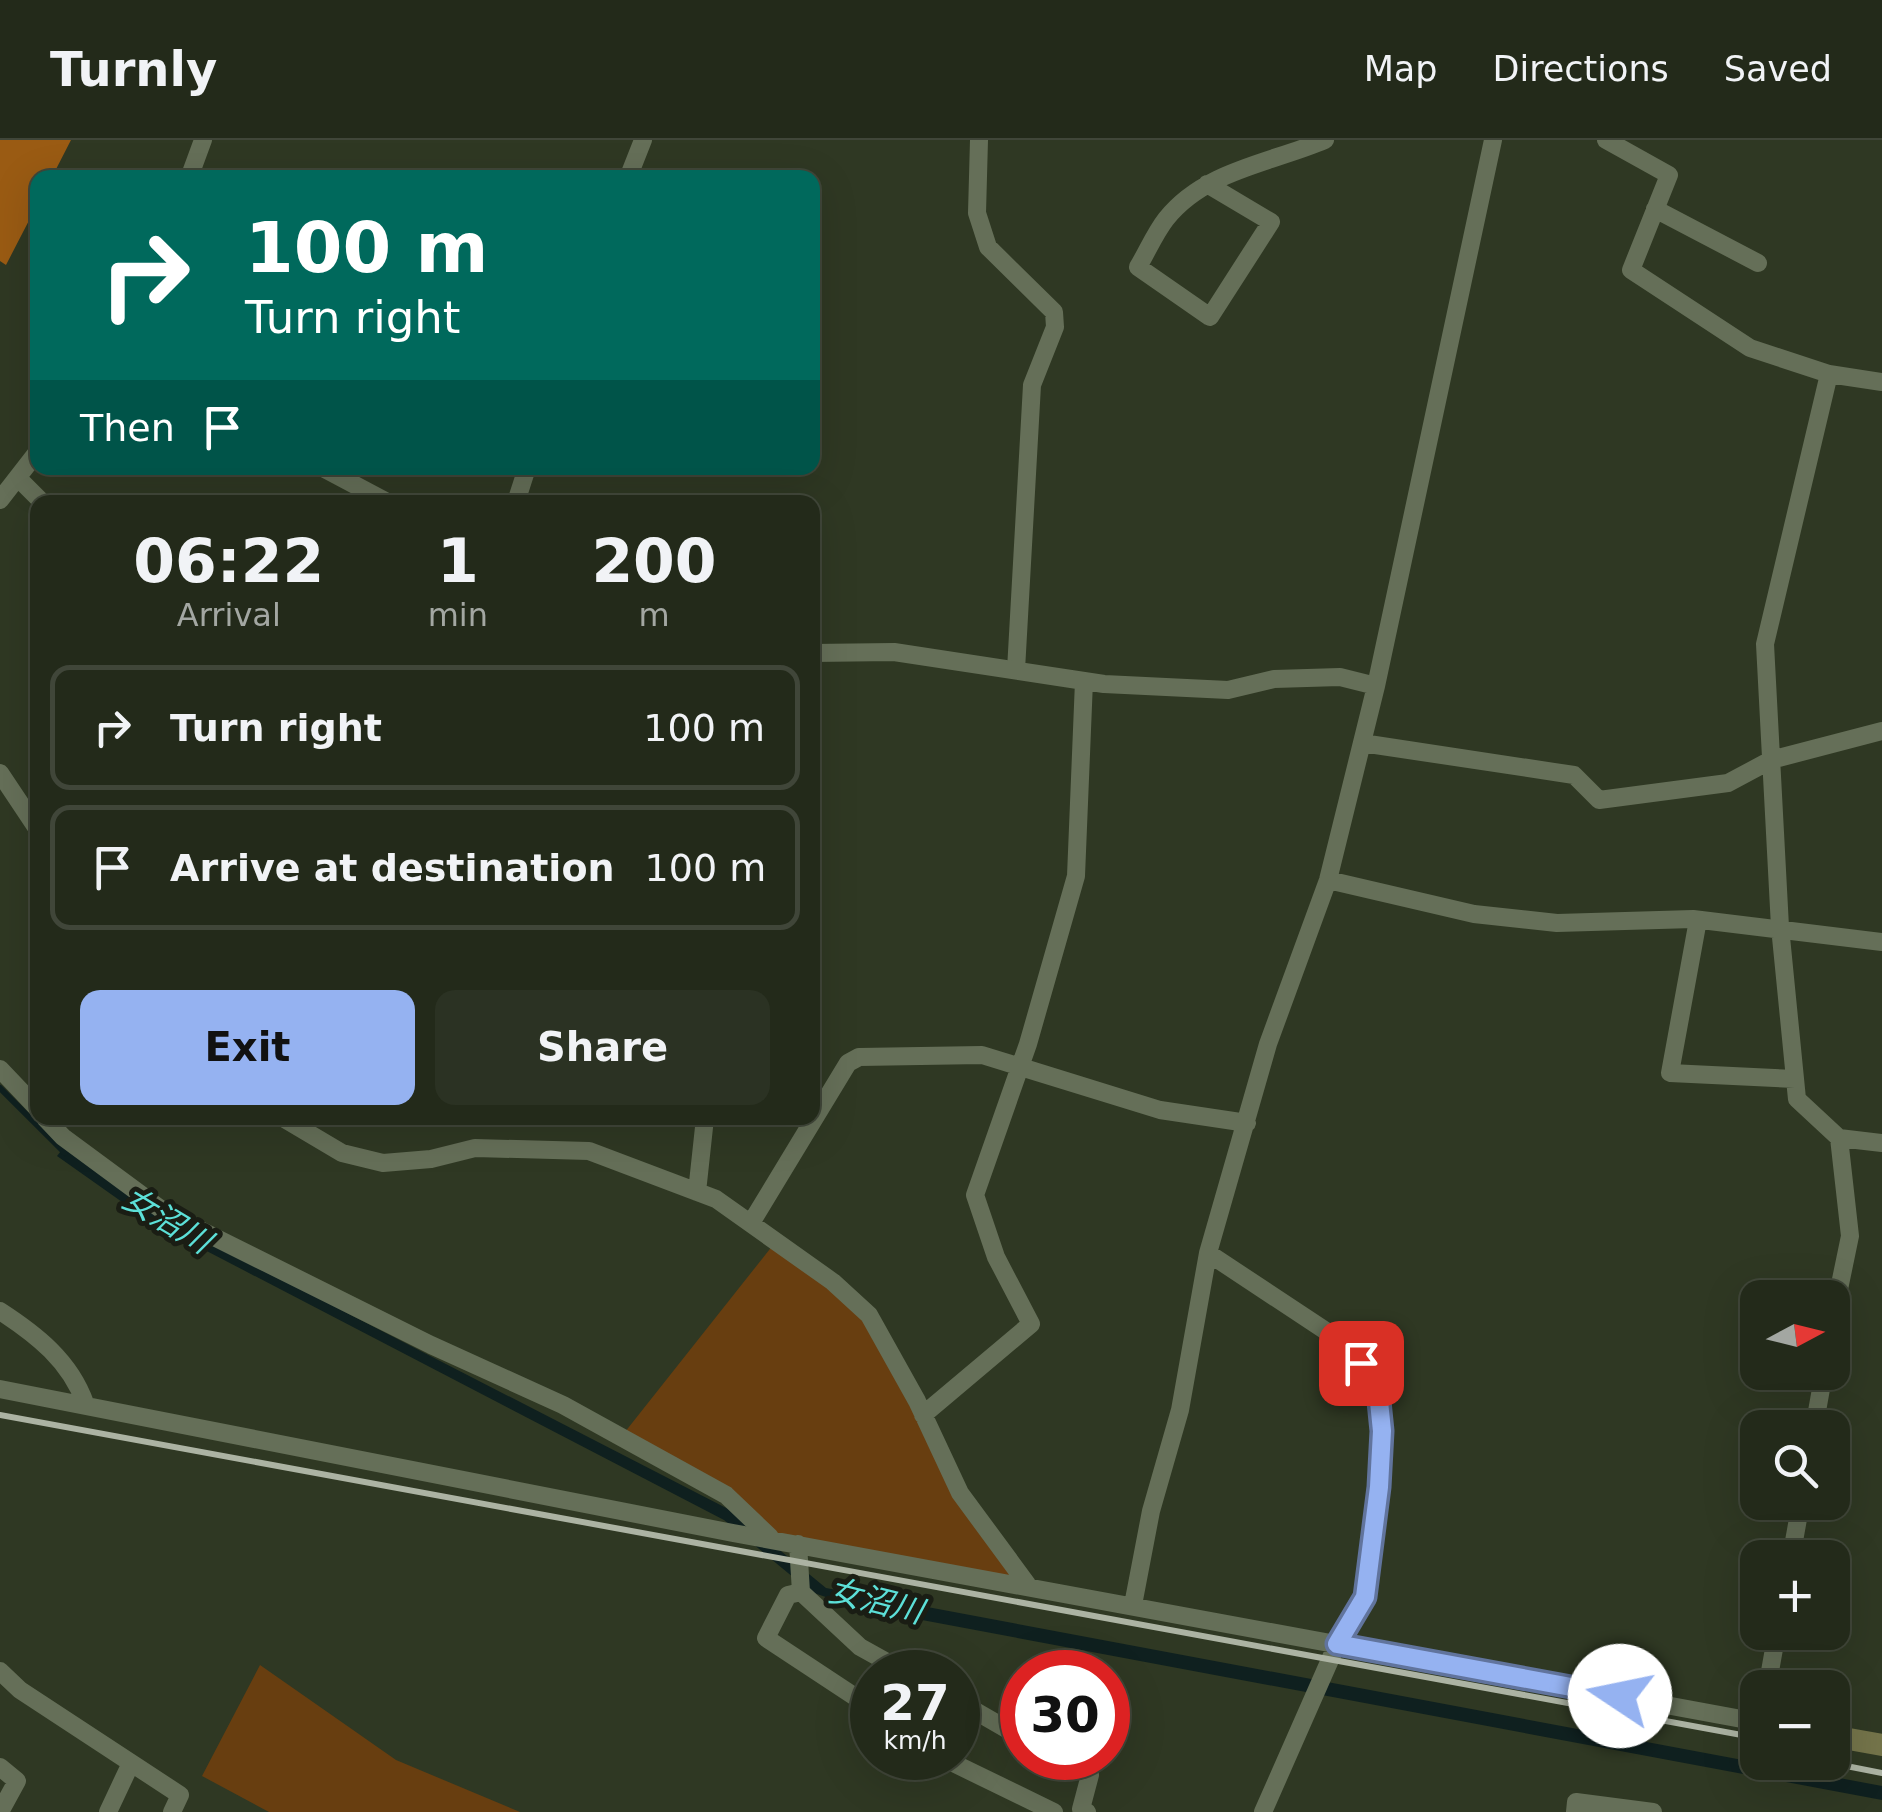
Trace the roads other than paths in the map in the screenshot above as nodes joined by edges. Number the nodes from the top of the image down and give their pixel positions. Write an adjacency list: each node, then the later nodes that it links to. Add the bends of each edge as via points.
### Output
1 (203, 140): 7 (street)
2 (643, 140): 8 (street)
3 (978, 140): 21 (street, via 977,212 988,247 1054,312 1055,328 1032,385)
4 (1325, 140): 9 (street)
5 (1493, 140): 23 (street)
6 (1606, 140): 10 (street, via 1669,174)
7 (192, 170)
8 (631, 170)
9 (1207, 184): 9 (street, via 1165,220 1138,267 1210,317 1272,222)
10 (1655, 209): 11 (street); 12 (street, via 1631,270 1750,348)
11 (1758, 263)
12 (1829, 374): 13 (street); 26 (street, via 1765,644)
13 (1882, 382)
14 (30, 462): 16 (street)
15 (336, 475): 18 (street)
16 (18, 478): 17 (street); 19 (street)
17 (35, 495)
18 (374, 495)
19 (0, 500)
20 (820, 653): 21 (street, via 894,652)
21 (1016, 670): 22 (street)
22 (1084, 681): 23 (street, via 1228,690 1274,678 1340,677); 33 (street, via 1076,876)
23 (1376, 686): 25 (street)
24 (1882, 732): 26 (street)
25 (1362, 743): 26 (street, via 1574,775 1600,800 1728,783); 29 (street)
26 (1771, 760): 31 (street)
27 (0, 773): 28 (street)
28 (30, 818)
29 (1328, 880): 30 (street, via 1474,914 1557,923); 38 (street, via 1268,1044)
30 (1698, 920): 31 (street); 35 (street, via 1670,1074)
31 (1780, 926): 32 (street); 35 (street)
32 (1882, 942)
33 (1021, 1066): 37 (street, via 982,1055 858,1057); 38 (street, via 1160,1110); 52 (street, via 975,1195 996,1257 1031,1324)
34 (0, 1069): 36 (street)
35 (1795, 1080): 43 (street, via 1797,1099)
36 (30, 1101)
37 (820, 1109)
38 (1247, 1123): 47 (street)
39 (52, 1125): 53 (street, via 166,1213 563,1405 726,1495)
40 (294, 1125): 45 (street, via 342,1154 382,1163 475,1148 589,1151)
41 (704, 1125): 45 (street)
42 (810, 1125): 46 (street)
43 (1839, 1138): 44 (street); 48 (street, via 1850,1236)
44 (1882, 1144)
45 (697, 1192): 46 (street)
46 (751, 1223): 52 (street, via 869,1315)
47 (1208, 1253): 57 (street, via 1180,1410); 58 (street, via 1338,1339 1377,1382 1382,1431 1365,1597)
48 (1841, 1280)
49 (0, 1310): 51 (street, via 52,1350 76,1378)
50 (0, 1389): 51 (street)
51 (85, 1403): 53 (street)
52 (923, 1416): 55 (street, via 960,1493)
53 (770, 1537): 54 (street)
54 (798, 1544): 55 (street); 56 (street)
55 (1027, 1584): 57 (street)
56 (801, 1591): 59 (street); 61 (street, via 788,1594 766,1638)
57 (1133, 1605): 58 (street)
58 (1337, 1644): 62 (street); 74 (street)
59 (864, 1650)
60 (4, 1684): 65 (street)
61 (850, 1693)
62 (1740, 1719)
63 (1850, 1739): 64 (street)
64 (1882, 1745)
65 (131, 1763): 71 (street); 72 (street, via 180,1794)
66 (0, 1767): 70 (street, via 17,1781)
67 (980, 1776): 73 (street)
68 (1089, 1780): 69 (street)
69 (1082, 1811)
70 (0, 1812)
71 (108, 1812)
72 (172, 1812)
73 (1054, 1812)
74 (1263, 1812)
75 (1575, 1812): 76 (street, via 1576,1802)
76 (1653, 1812)

